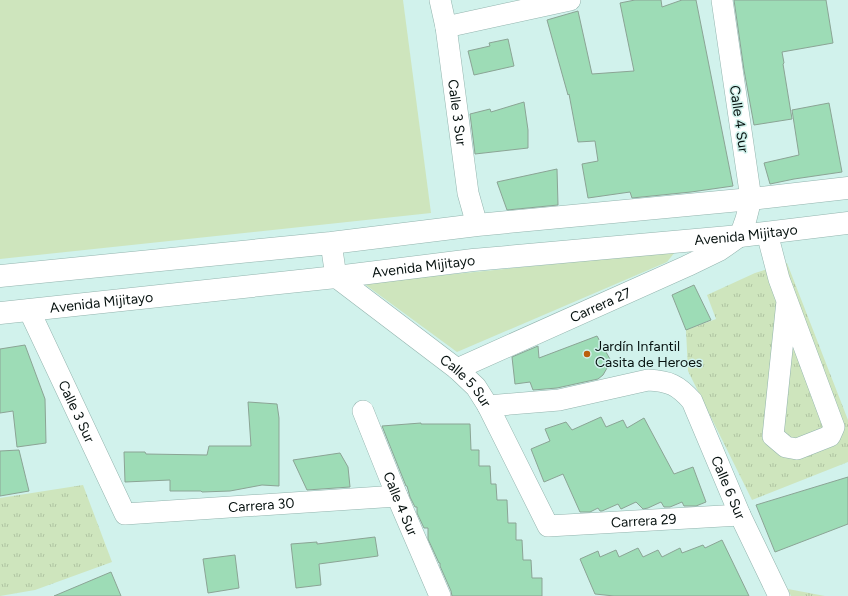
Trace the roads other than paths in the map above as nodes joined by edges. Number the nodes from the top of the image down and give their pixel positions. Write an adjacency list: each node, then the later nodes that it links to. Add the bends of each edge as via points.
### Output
1 (440, 0): 4 (street, Calle 3 Sur)
2 (570, 0): 4 (street)
3 (722, 0): 6 (street, Calle 4 Sur)
4 (446, 27): 8 (street, Calle 3 Sur, via 468,193)
5 (848, 188): 6 (main road)
6 (751, 199): 8 (main road); 10 (street, Calle 4 Sur)
7 (848, 223): 9 (main road, Avenida Mijitayo)
8 (477, 225): 11 (main road)
9 (767, 233): 10 (main road, Avenida Mijitayo); 14 (street)
10 (740, 236): 13 (main road, Avenida Mijitayo, via 473,260); 17 (street, Carrera 27, via 720,250 687,266)
11 (330, 243): 12 (main road); 13 (street)
12 (0, 276)
13 (336, 277): 15 (main road, Avenida Mijitayo); 17 (street, Calle 5 Sur)
14 (787, 301): 14 (street, via 834,427 830,436 797,449 786,447 773,436)
15 (29, 310): 16 (main road, Avenida Mijitayo); 21 (street, Calle 3 Sur)
16 (0, 313)
17 (457, 369): 18 (street, Calle 5 Sur, via 476,387)
18 (488, 406): 22 (street, Calle 6 Sur, via 558,400 648,380 661,380 673,385 692,401); 23 (street, Calle 5 Sur)
19 (363, 411): 20 (street, Calle 4 Sur)
20 (397, 496): 21 (street, Carrera 30); 24 (street, Calle 4 Sur)
21 (125, 514)
22 (740, 515): 23 (street, Carrera 29); 25 (street, Calle 6 Sur)
23 (548, 526)
24 (440, 596)
25 (779, 596)

